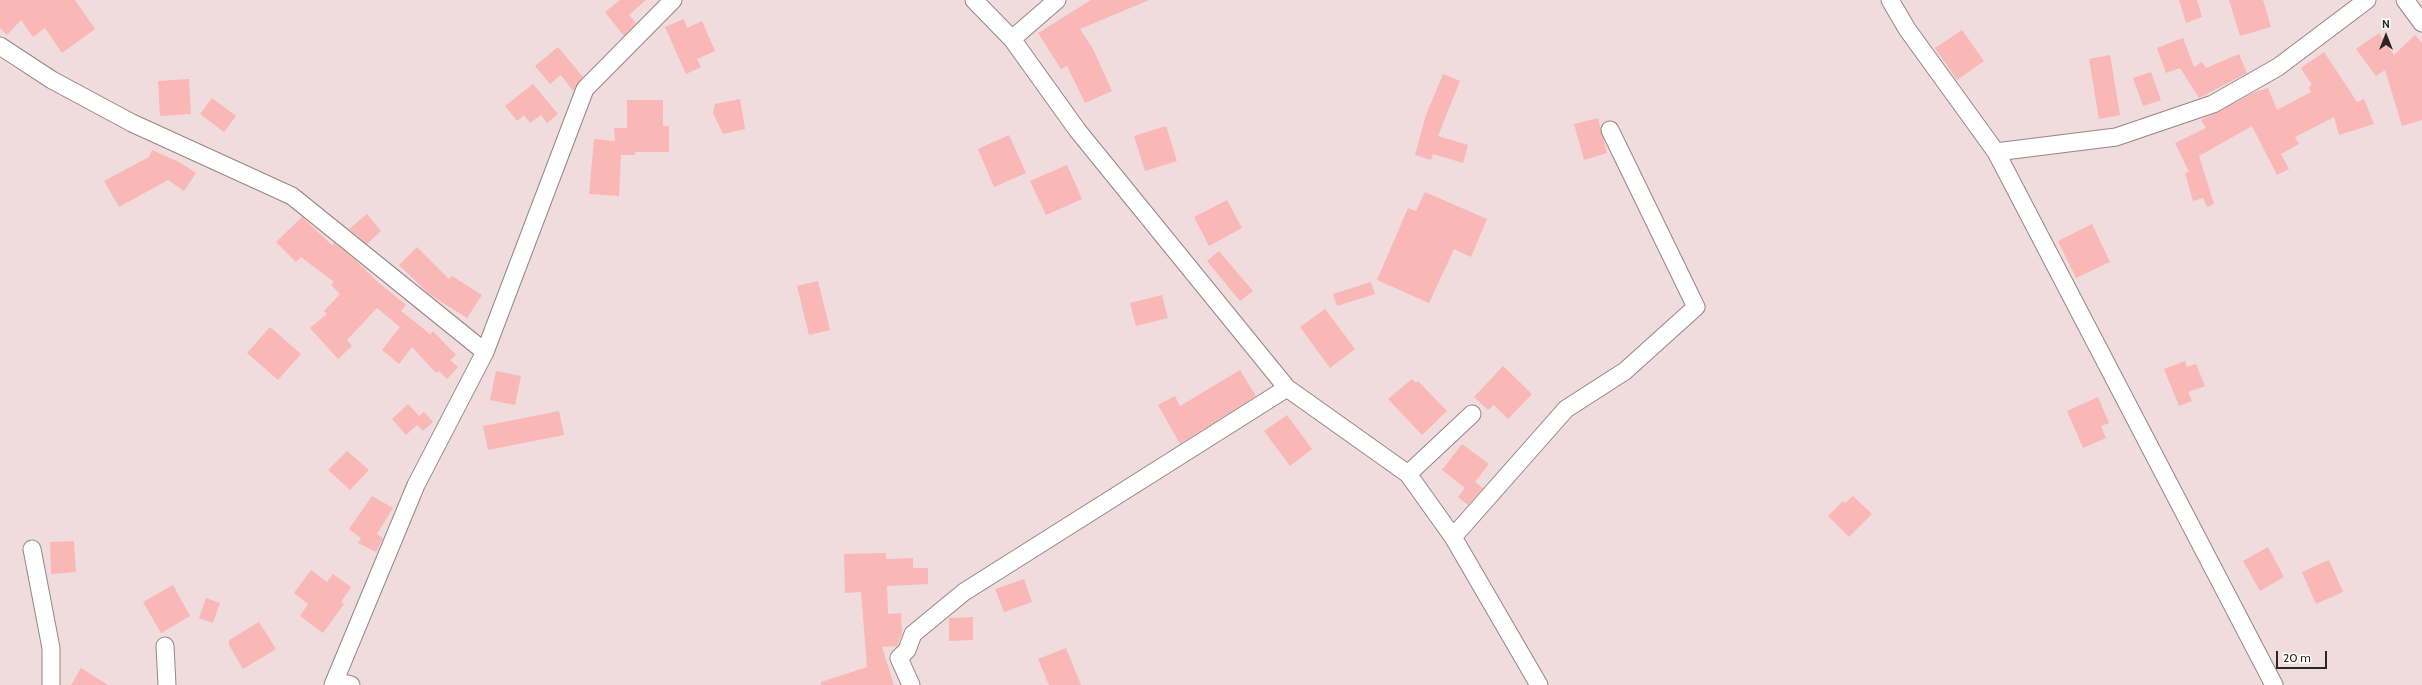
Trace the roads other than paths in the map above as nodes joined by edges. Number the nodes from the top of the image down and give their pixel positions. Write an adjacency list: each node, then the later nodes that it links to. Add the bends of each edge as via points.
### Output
1 (673, 0): 12 (street, via 585,89)
2 (974, 0): 8 (street)
3 (1057, 0): 8 (street)
4 (1890, 0): 11 (street, via 1907,29)
5 (2367, 0): 11 (street, via 2278,67 2213,104 2116,137)
6 (2405, 0): 7 (street)
7 (2422, 23)
8 (1012, 39): 13 (street, via 1078,131)
9 (0, 46): 12 (street, via 52,80 132,123 292,196)
10 (1610, 130): 16 (street, via 1696,307 1625,371 1566,409)
11 (1996, 152): 24 (street)
12 (485, 352): 19 (street, via 416,485)
13 (1287, 388): 15 (street); 22 (street, via 964,592 913,634 907,650 899,658)
14 (1472, 414): 15 (street)
15 (1408, 474): 16 (street)
16 (1453, 537): 23 (street)
17 (32, 549): 20 (street, via 51,648)
18 (165, 646): 21 (street)
19 (340, 684)
20 (51, 685)
21 (168, 685)
22 (911, 685)
23 (1539, 685)
24 (2274, 685)

